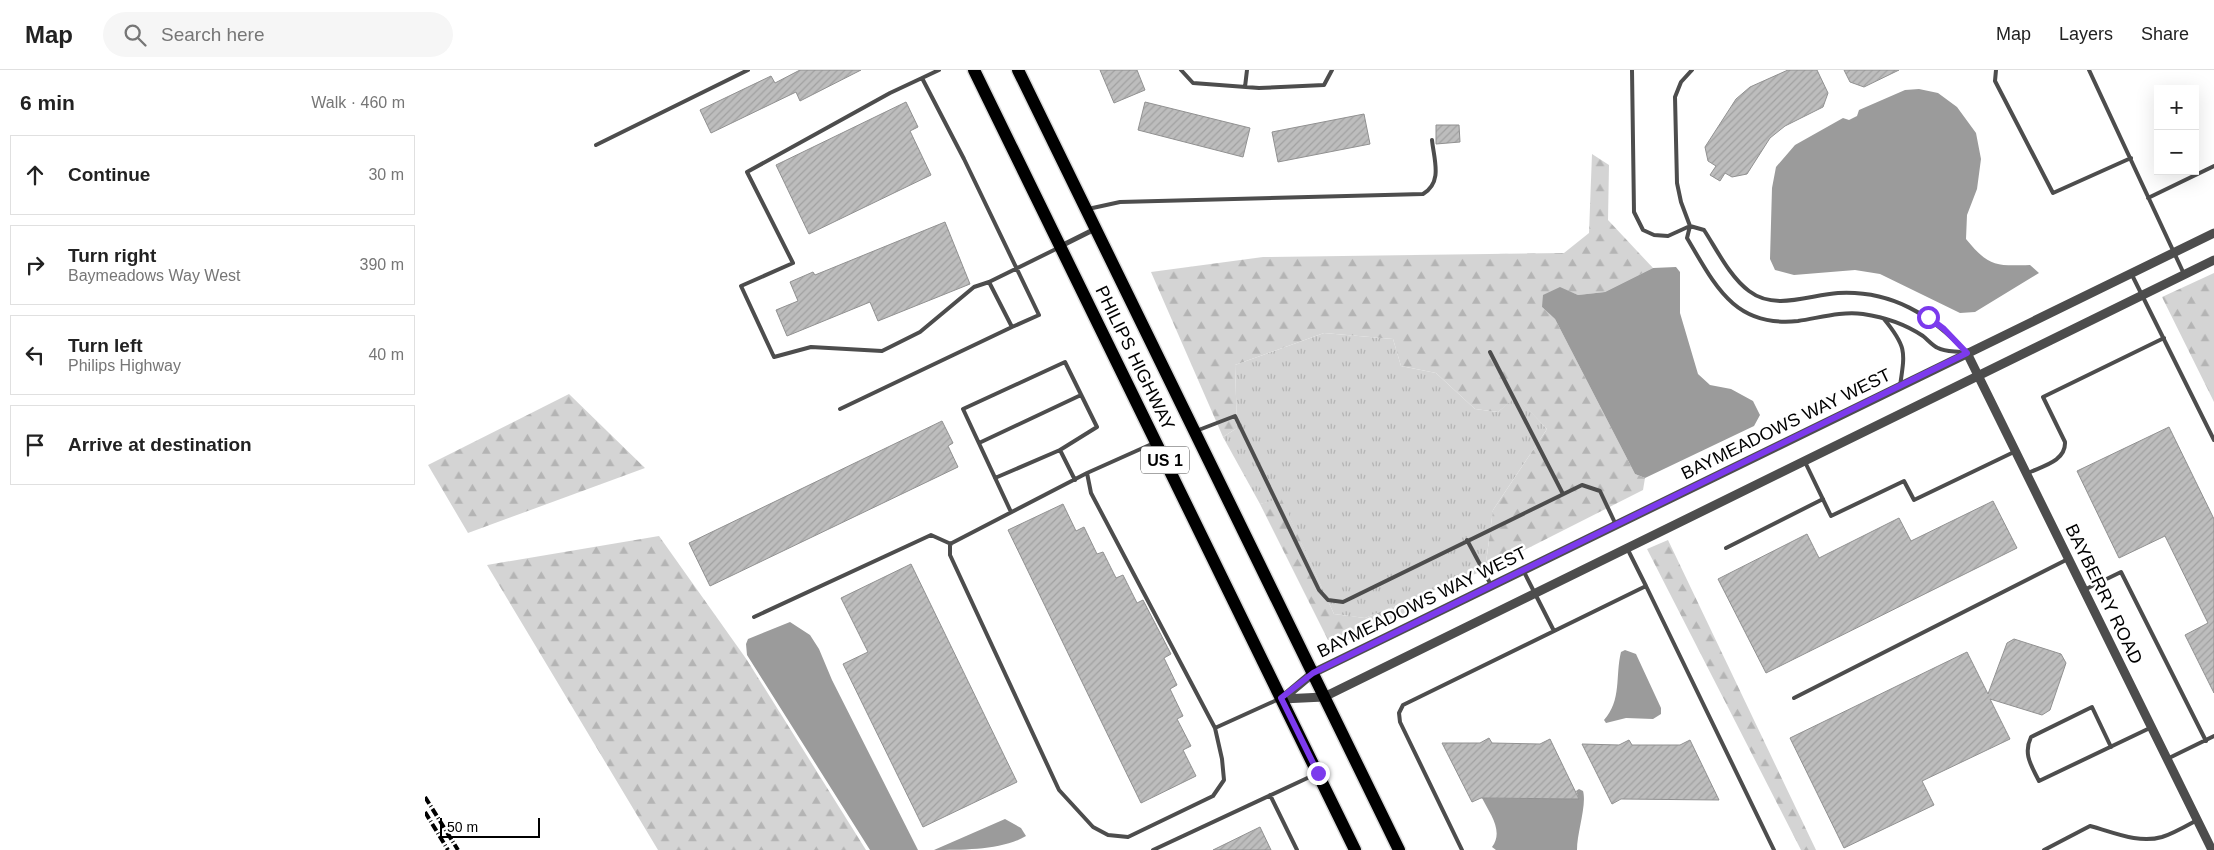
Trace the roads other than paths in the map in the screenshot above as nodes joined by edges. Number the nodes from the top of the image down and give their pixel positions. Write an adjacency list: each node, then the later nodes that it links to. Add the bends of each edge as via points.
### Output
1 (748, 70): 15 (lane)
2 (939, 70): 12 (lane)
3 (974, 70): 23 (main road, PHILIPS HIGHWAY / US 1)
4 (1018, 70): 19 (main road, PHILIPS HIGHWAY / US 1)
5 (1181, 70): 13 (lane, via 1193,83)
6 (1247, 70): 13 (lane)
7 (1332, 70): 13 (lane, via 1324,85)
8 (1632, 70): 20 (lane, via 1634,212 1637,222 1643,230 1654,235 1668,236)
9 (1692, 70): 20 (lane, via 1681,82 1675,97 1677,183)
10 (1996, 70): 16 (lane, via 1995,81 2053,193)
11 (2089, 70): 16 (lane)
12 (922, 78): 26 (lane); 29 (lane, via 747,172 793,263 741,286 775,358 811,347 882,351 920,332 974,287)
13 (1245, 87)
14 (1432, 140): 19 (lane, via 1436,182 1423,194 1120,202)
15 (596, 145)
16 (2131, 158): 18 (lane)
17 (2214, 166): 18 (lane)
18 (2148, 198): 24 (lane)
19 (1086, 210): 21 (main road, PHILIPS HIGHWAY / US 1)
20 (1690, 226): 31 (lane, via 1687,238 1718,290 1734,306 1775,322 1835,314 1861,314); 35 (lane, via 1704,230 1732,272 1749,291 1765,299 1783,301 1839,293 1886,298 1928,317)
21 (1095, 228): 23 (street); 40 (main road, PHILIPS HIGHWAY / US 1)
22 (2214, 233): 24 (street, BAYMEADOWS WAY WEST)
23 (1060, 247): 26 (lane); 42 (main road, PHILIPS HIGHWAY / US 1)
24 (2174, 252): 27 (street, BAYMEADOWS WAY WEST); 28 (lane)
25 (2214, 260): 28 (street)
26 (1018, 268): 29 (lane); 32 (lane, via 1039,315)
27 (2131, 273): 30 (lane); 35 (street, BAYMEADOWS WAY WEST)
28 (2184, 274): 30 (street)
29 (989, 282): 32 (lane)
30 (2143, 295): 33 (lane); 36 (street)
31 (1884, 319): 35 (lane, via 1906,326 1939,349); 37 (lane, via 1903,345)
32 (1012, 328): 39 (lane)
33 (2164, 338): 41 (lane); 48 (lane, via 2043,397 2065,442 2065,450 2061,457)
34 (1490, 352): 51 (lane)
35 (1967, 353): 36 (street, BAYBERRY ROAD); 37 (street, BAYMEADOWS WAY WEST)
36 (1979, 375): 45 (street, BAYBERRY ROAD); 46 (street)
37 (1900, 386): 54 (street, BAYMEADOWS WAY WEST)
38 (1081, 395): 43 (lane); 43 (lane, via 1065,362 963,409); 44 (lane, via 1097,428)
39 (840, 409)
40 (1194, 431): 55 (lane, via 1235,416 1319,590 1327,600 1343,602); 67 (main road, PHILIPS HIGHWAY / US 1)
41 (2214, 440)
42 (1157, 442): 47 (lane); 69 (main road, PHILIPS HIGHWAY / US 1)
43 (979, 443): 49 (lane)
44 (1060, 450): 49 (lane); 50 (lane)
45 (2016, 451): 48 (street, BAYBERRY ROAD); 52 (lane, via 1914,500 1904,481 1831,516)
46 (1804, 460): 52 (lane); 57 (street)
47 (1087, 473): 50 (lane); 71 (lane, via 1091,493)
48 (2028, 473): 59 (street, BAYBERRY ROAD)
49 (995, 478): 53 (lane)
50 (1075, 480): 53 (lane)
51 (1563, 494): 54 (lane, via 1582,485 1600,492); 55 (lane)
52 (1823, 498): 58 (lane)
53 (1011, 512): 56 (lane)
54 (1616, 525): 60 (street, BAYMEADOWS WAY WEST)
55 (1467, 540): 61 (lane)
56 (951, 544): 65 (lane, via 931,535); 71 (lane, via 951,555 1059,790 1093,827 1108,835 1128,837 1213,796 1224,780)
57 (1626, 548): 62 (lane); 64 (street)
58 (1726, 548)
59 (2068, 559): 63 (street, BAYBERRY ROAD); 70 (lane)
60 (1523, 570): 61 (street, BAYMEADOWS WAY WEST); 64 (lane)
61 (1491, 586): 67 (street, BAYMEADOWS WAY WEST)
62 (1646, 586): 66 (lane); 85 (lane)
63 (2084, 590): 72 (street, BAYBERRY ROAD); 74 (lane, via 2121,572)
64 (1534, 592): 66 (lane); 68 (street)
65 (754, 617)
66 (1554, 631): 84 (lane, via 1403,705 1399,713 1400,722)
67 (1313, 673): 68 (main road, PHILIPS HIGHWAY / US 1); 69 (street, BAYMEADOWS WAY WEST)
68 (1324, 697): 69 (street); 83 (main road, PHILIPS HIGHWAY / US 1)
69 (1281, 698): 71 (lane); 77 (main road, PHILIPS HIGHWAY / US 1)
70 (1794, 698)
71 (1215, 728)
72 (2152, 728): 75 (lane); 76 (street, BAYBERRY ROAD)
73 (2214, 736): 74 (lane)
74 (2206, 740): 76 (lane)
75 (2111, 747): 75 (lane, via 2039,781 2027,757 2026,747 2031,736 2092,707)
76 (2167, 759): 79 (street, BAYBERRY ROAD)
77 (1318, 773): 78 (lane); 82 (main road, PHILIPS HIGHWAY / US 1)
78 (1270, 795): 80 (lane); 81 (lane)
79 (2197, 820): 86 (lane, via 2151,839 2139,839 2090,826); 87 (street, BAYBERRY ROAD)
80 (1153, 850)
81 (1297, 850)
82 (1355, 850)
83 (1399, 850)
84 (1462, 850)
85 (1774, 850)
86 (2044, 850)
87 (2211, 850)

